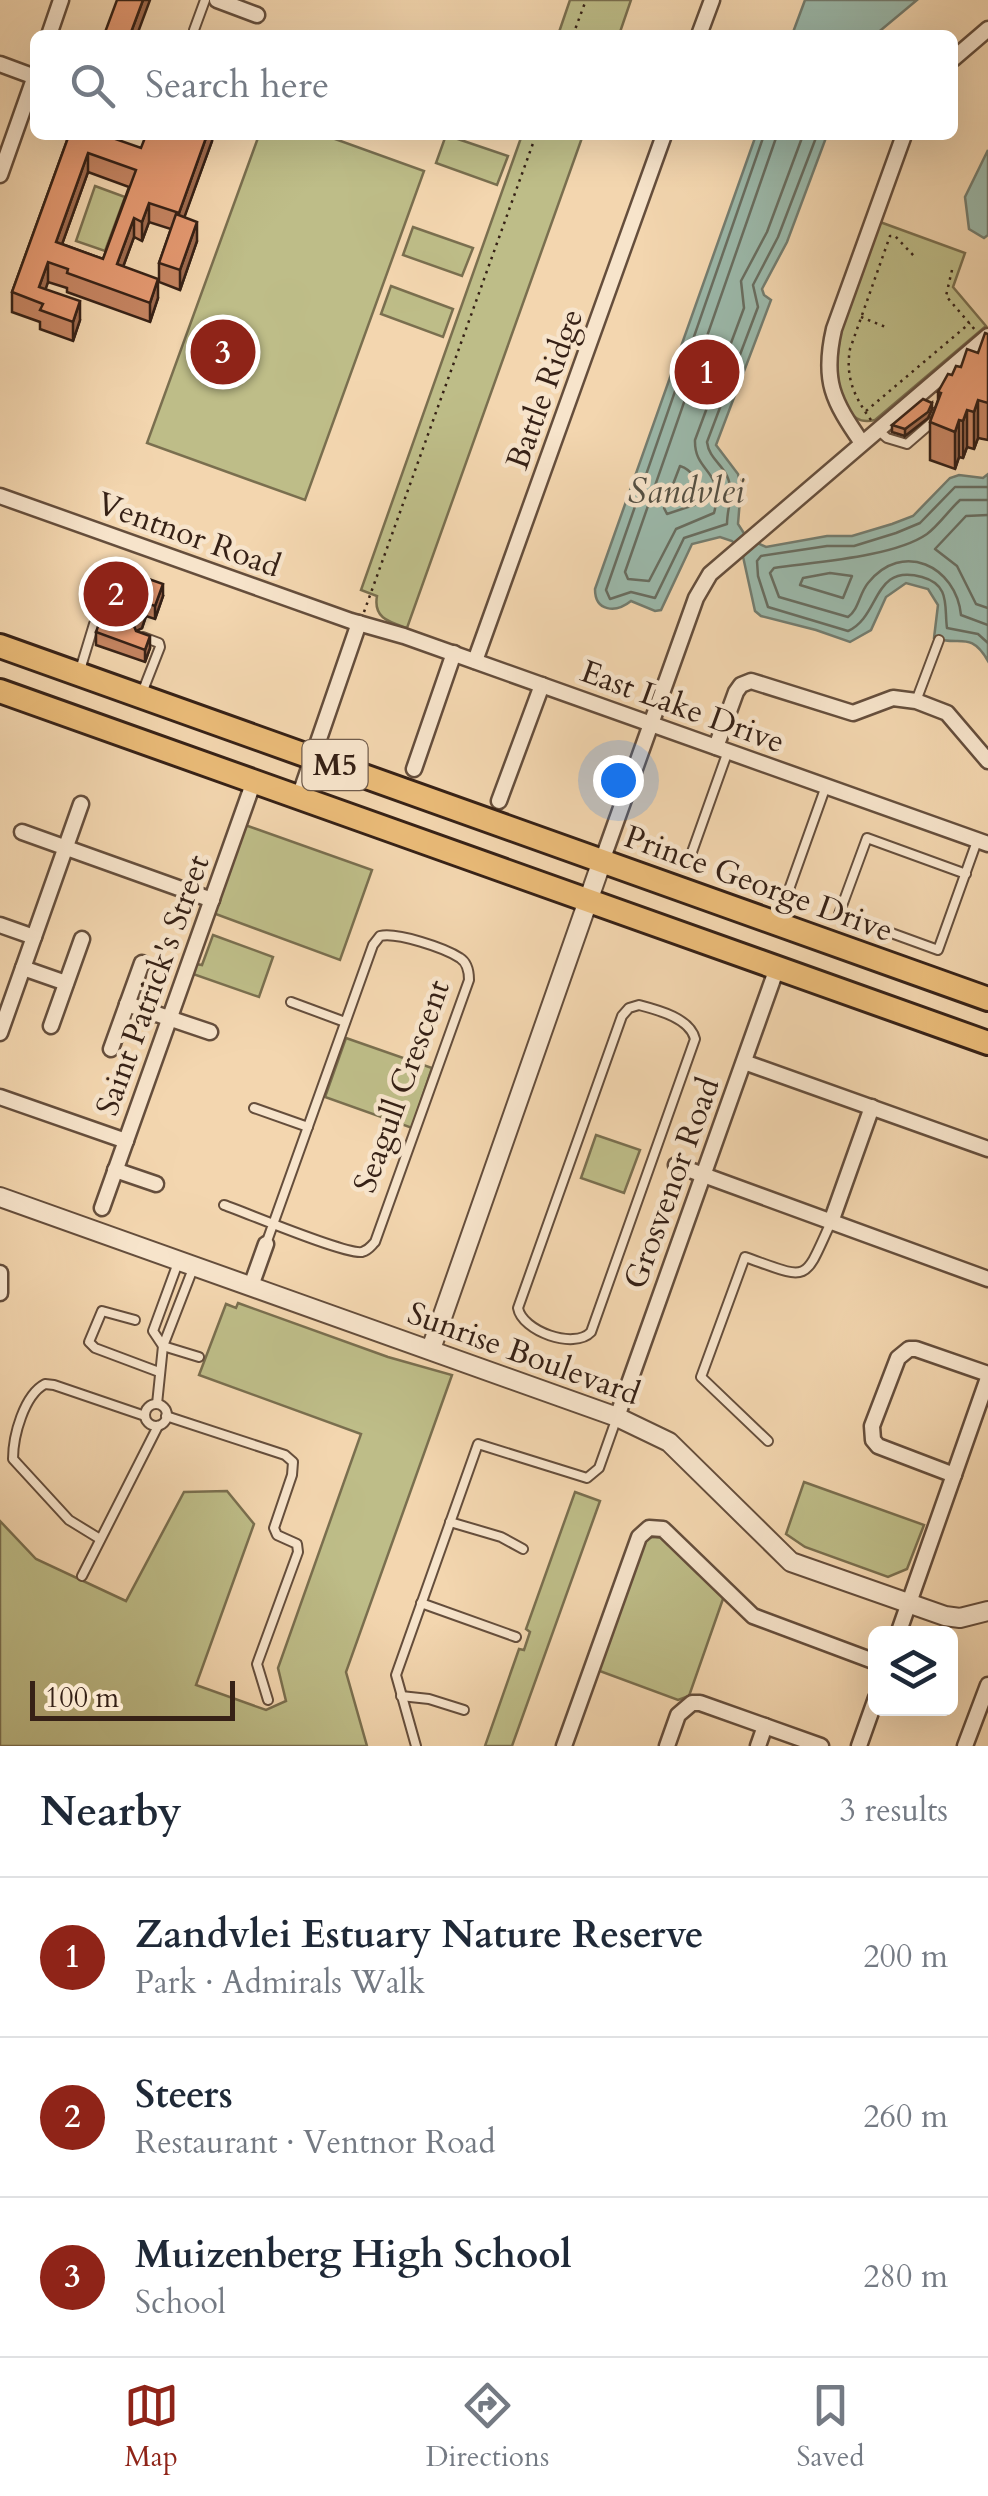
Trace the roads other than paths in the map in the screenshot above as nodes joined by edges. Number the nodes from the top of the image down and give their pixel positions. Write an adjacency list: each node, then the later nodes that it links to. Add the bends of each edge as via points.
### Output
1 (61, 0): 7 (street)
2 (205, 0): 8 (lane)
3 (217, 0): 5 (street)
4 (712, 0): 9 (street)
5 (257, 15)
6 (988, 29): 10 (street)
7 (51, 30)
8 (194, 30)
9 (701, 30)
10 (958, 55)
11 (0, 64): 12 (street)
12 (30, 74)
13 (30, 90): 16 (street)
14 (662, 140): 28 (street, Battle Ridge)
15 (902, 140): 20 (street, via 841,310 828,366 837,407)
16 (0, 175)
17 (986, 338): 19 (street, via 925,396)
18 (942, 405): 19 (lane, via 934,423 908,444)
19 (878, 429): 20 (street)
20 (862, 443): 34 (street, via 710,574)
21 (0, 496): 22 (street, Ventnor Road)
22 (360, 623): 27 (street, East Lake Drive); 36 (street)
23 (111, 625): 29 (lane, via 94,624)
24 (139, 635): 32 (lane, via 160,646)
25 (939, 640): 33 (lane)
26 (0, 646): 29 (main road, Prince George Drive / M5)
27 (454, 653): 28 (street, East Lake Drive); 38 (street)
28 (476, 661): 30 (street, East Lake Drive)
29 (79, 674): 32 (main road, Prince George Drive / M5)
30 (542, 685): 34 (street, East Lake Drive); 42 (street)
31 (0, 691): 39 (main road, M5)
32 (141, 696): 36 (main road, Prince George Drive / M5)
33 (916, 701): 35 (street, via 893,698 853,713 745,682 736,692); 37 (street, via 946,714)
34 (650, 724): 35 (street, East Lake Drive); 48 (street)
35 (722, 749): 40 (street, East Lake Drive); 47 (lane)
36 (313, 758): 41 (street); 48 (main road, Prince George Drive / M5)
37 (988, 761)
38 (414, 769)
39 (254, 781): 41 (main road, M5); 51 (street, Saint Patrick's Street)
40 (826, 786): 45 (street, East Lake Drive); 50 (lane)
41 (299, 797): 52 (main road, M5)
42 (498, 801)
43 (82, 804): 46 (street)
44 (22, 832): 46 (street)
45 (983, 842): 49 (lane)
46 (66, 847): 51 (street); 54 (street)
47 (692, 852)
48 (602, 861): 52 (street); 60 (main road, Prince George Drive / M5)
49 (966, 874): 49 (lane, via 867,838 840,914 938,950)
50 (787, 894)
51 (212, 900): 63 (street, Saint Patrick's Street)
52 (588, 900): 58 (main road, M5); 95 (street)
53 (0, 924): 54 (street)
54 (34, 937): 57 (street)
55 (82, 938): 59 (street)
56 (142, 963): 62 (street)
57 (23, 968): 59 (street); 66 (street)
58 (777, 968): 68 (main road, M5); 70 (street, Grosvenor Road)
59 (66, 983): 65 (street)
60 (988, 1000)
61 (292, 1002): 64 (lane)
62 (127, 1004): 63 (street); 69 (street)
63 (170, 1018): 67 (street); 75 (street, Saint Patrick's Street)
64 (346, 1022): 74 (lane, Seagull Crescent); 86 (lane, Seagull Crescent, via 380,936 398,935 466,964 469,980 375,1242 353,1251)
65 (51, 1026)
66 (0, 1031)
67 (210, 1032)
68 (988, 1042)
69 (110, 1049)
70 (744, 1062): 73 (street); 80 (street, Grosvenor Road)
71 (0, 1097): 75 (street)
72 (254, 1108): 74 (lane)
73 (872, 1108): 76 (street); 85 (street)
74 (308, 1127): 86 (lane, Seagull Crescent)
75 (126, 1141): 79 (street, Saint Patrick's Street)
76 (988, 1149)
77 (654, 1157): 77 (lane, via 588,1337 572,1341 524,1323 518,1308 622,1016 638,1005 686,1023 695,1034); 78 (lane)
78 (676, 1165): 80 (street)
79 (116, 1170): 81 (street); 84 (street, Saint Patrick's Street)
80 (704, 1175): 85 (street); 102 (street, Grosvenor Road)
81 (156, 1184)
82 (0, 1197): 88 (street, Sunrise Boulevard)
83 (224, 1205): 86 (lane, Seagull Crescent)
84 (102, 1208)
85 (831, 1222): 90 (street); 104 (lane, via 804,1271 789,1273 745,1257 701,1377)
86 (274, 1223): 87 (lane, Seagull Crescent)
87 (266, 1244): 91 (street, Seagull Crescent)
88 (186, 1263): 91 (street, Sunrise Boulevard); 94 (lane); 94 (lane, via 153,1332)
89 (0, 1273): 92 (street)
90 (988, 1280)
91 (251, 1286): 95 (street, Sunrise Boulevard)
92 (0, 1292)
93 (135, 1320): 97 (lane, via 102,1310 89,1342)
94 (164, 1346): 96 (lane); 97 (lane)
95 (431, 1349): 102 (street, Sunrise Boulevard)
96 (198, 1357)
97 (159, 1372): 99 (lane)
98 (988, 1376): 105 (street); 105 (street, via 908,1349 898,1358 872,1426 878,1446)
99 (157, 1404): 100 (lane); 101 (lane)
100 (145, 1416): 103 (lane); 107 (lane, via 45,1384 30,1396 13,1447 16,1464 76,1526)
101 (166, 1416): 103 (lane); 118 (lane, via 293,1462 274,1528 298,1552 258,1664)
102 (617, 1417): 106 (lane, via 599,1468 588,1478 478,1444); 111 (street, Sunrise Boulevard, via 669,1442 792,1562)
103 (158, 1426): 107 (lane)
104 (768, 1442)
105 (954, 1474): 111 (street)
106 (450, 1522): 108 (lane); 110 (lane)
107 (100, 1539): 109 (lane)
108 (523, 1549)
109 (82, 1576)
110 (422, 1603): 114 (lane); 117 (lane, via 396,1675)
111 (909, 1603): 112 (street, Sunrise Boulevard, via 956,1618); 113 (street)
112 (988, 1611)
113 (901, 1626)
114 (516, 1637)
115 (868, 1659): 124 (street, via 762,1621 663,1530 649,1528 639,1536)
116 (988, 1685): 122 (street)
117 (400, 1696): 119 (lane); 123 (lane)
118 (268, 1700)
119 (464, 1710)
120 (870, 1716): 128 (street)
121 (765, 1726): 125 (street, via 692,1703 678,1715); 126 (street); 127 (street)
122 (971, 1744)
123 (416, 1746)
124 (564, 1746)
125 (667, 1746)
126 (758, 1746)
127 (821, 1746)
128 (859, 1746)

